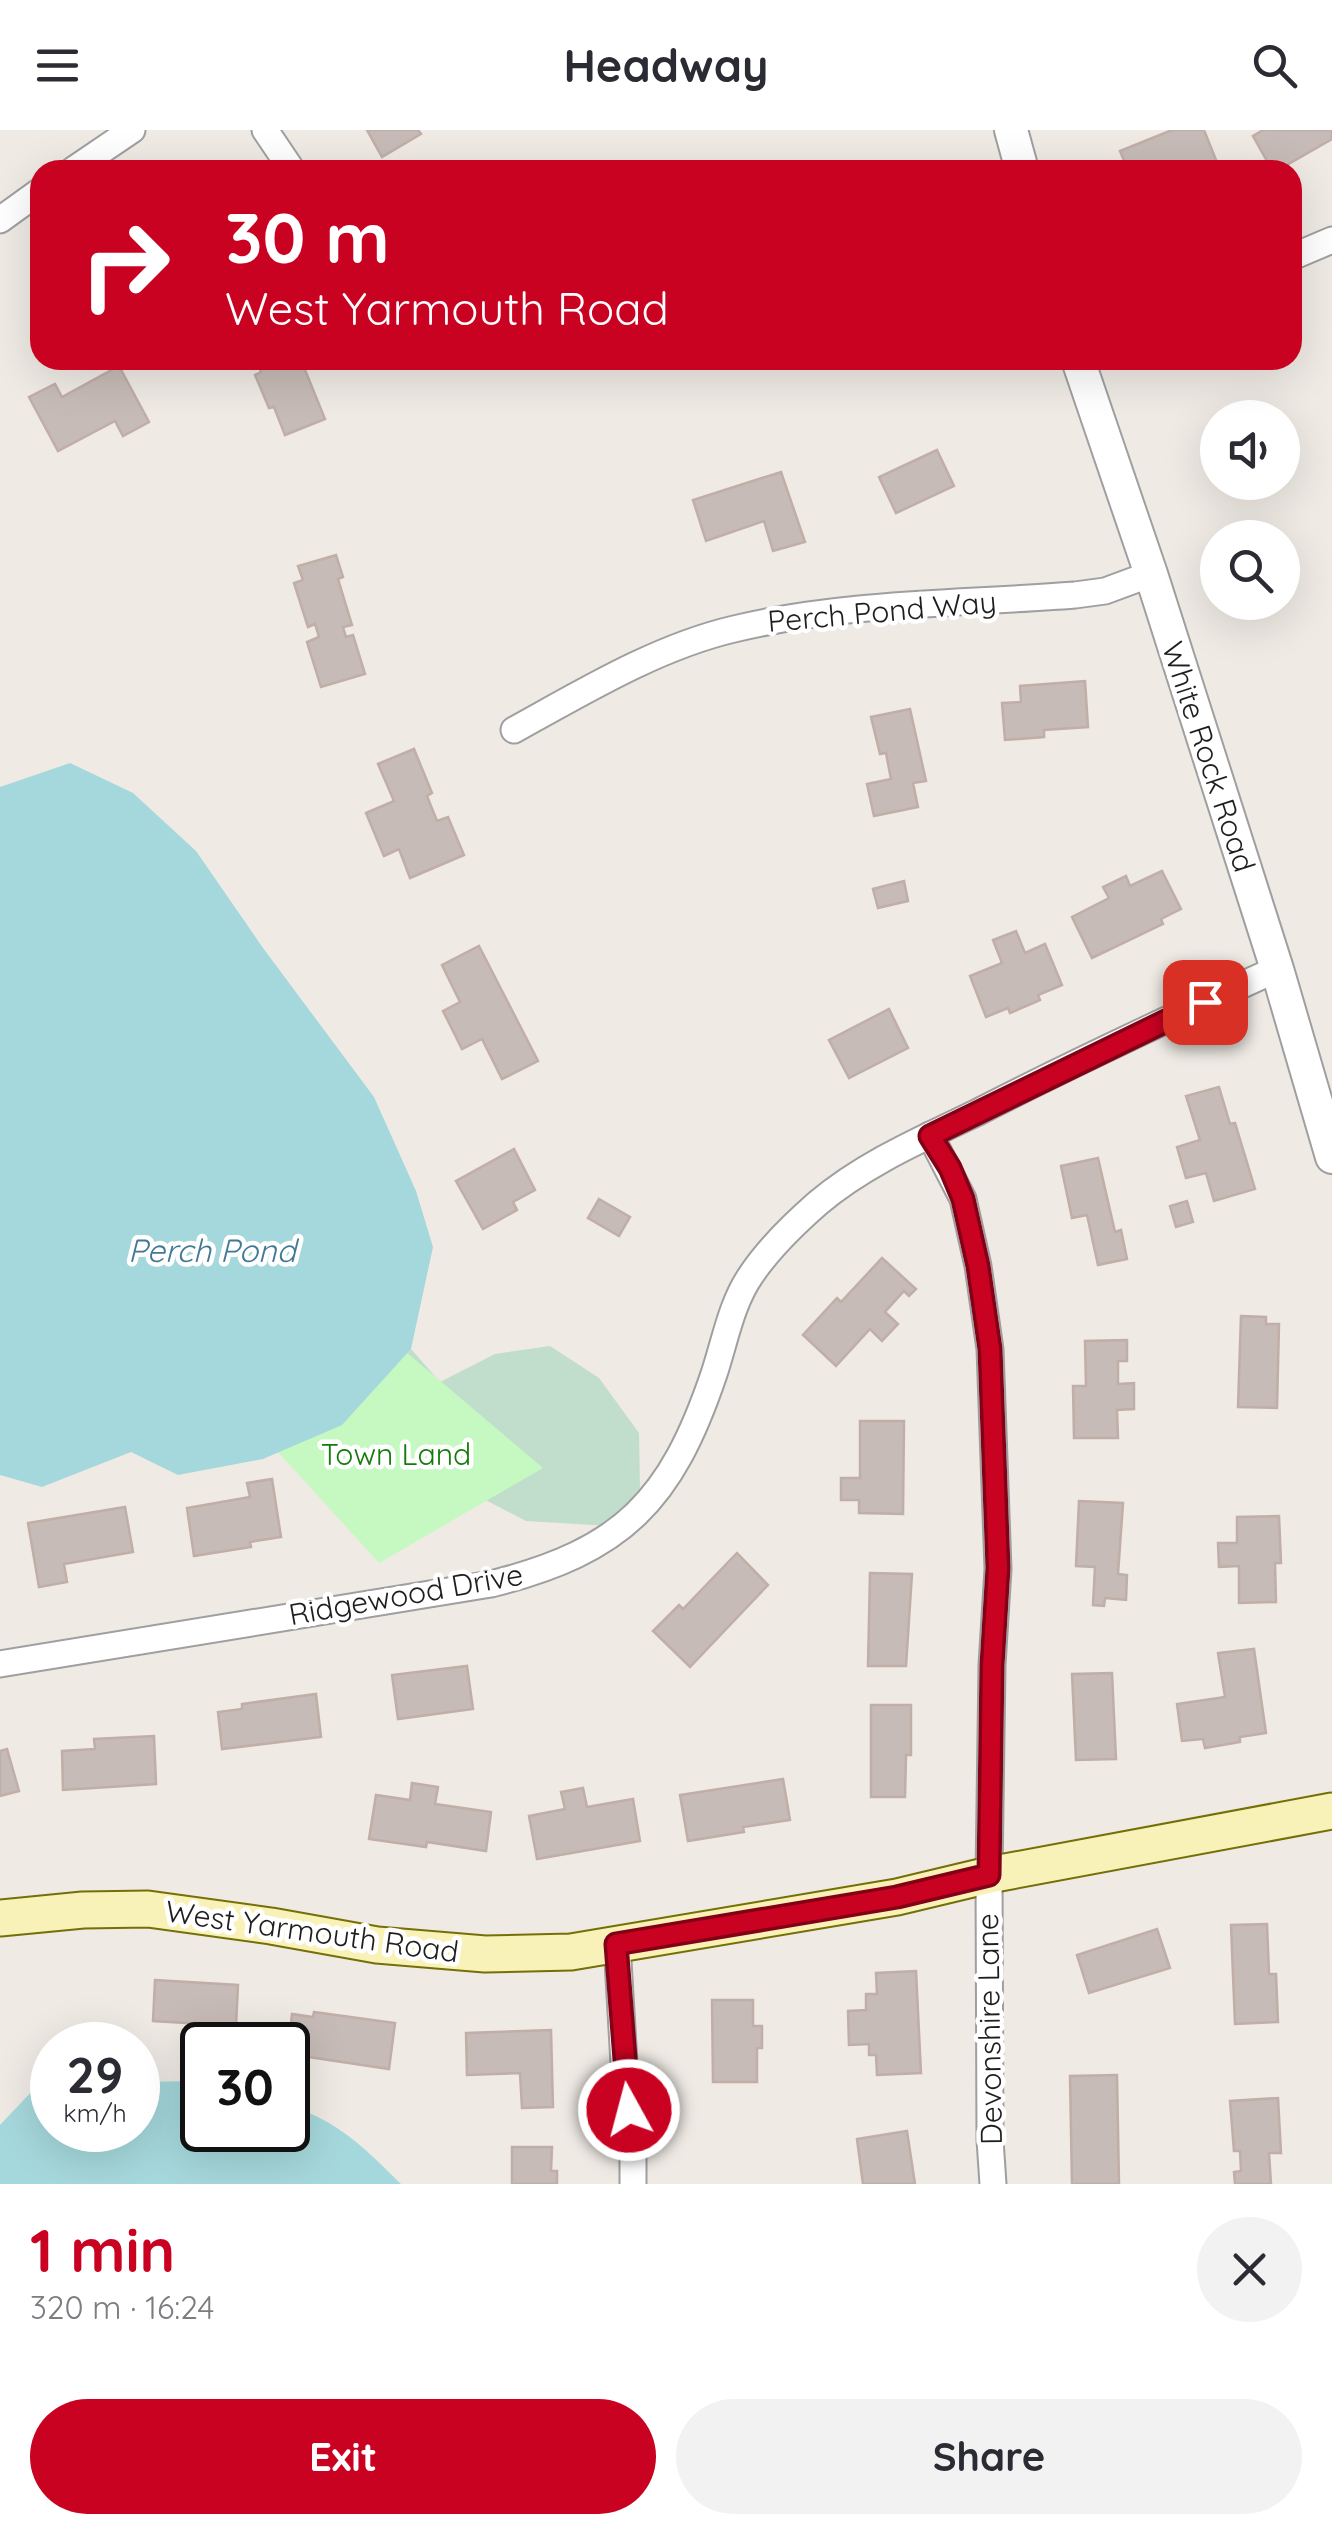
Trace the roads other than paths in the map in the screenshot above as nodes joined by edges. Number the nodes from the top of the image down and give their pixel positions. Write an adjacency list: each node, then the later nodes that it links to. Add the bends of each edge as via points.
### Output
1 (132, 130): 4 (street)
2 (265, 130): 5 (street)
3 (1011, 130): 6 (street)
4 (88, 160)
5 (285, 160)
6 (1019, 160)
7 (30, 199): 8 (street)
8 (0, 220)
9 (1332, 240): 10 (street)
10 (1302, 253)
11 (1081, 370): 12 (street, White Rock Road)
12 (1151, 574): 13 (street, Perch Pond Way, via 1074,595 888,605 730,630 594,686); 14 (street, White Rock Road)
13 (514, 730)
14 (1277, 968): 15 (street, Ridgewood Drive); 16 (street, White Rock Road)
15 (930, 1136): 17 (street, Ridgewood Drive, via 853,1177 772,1249 735,1304 698,1420 673,1468 641,1512 592,1546 491,1584); 19 (street, Devonshire Lane, via 963,1199 990,1349 998,1568)
16 (1332, 1157)
17 (0, 1664)
18 (1332, 1811): 19 (main road, West Yarmouth Road)
19 (989, 1875): 21 (main road, West Yarmouth Road); 23 (street, Devonshire Lane)
20 (0, 1918): 21 (main road, West Yarmouth Road, via 148,1910 377,1945 485,1954)
21 (616, 1944): 22 (street)
22 (633, 2184)
23 (993, 2184)

